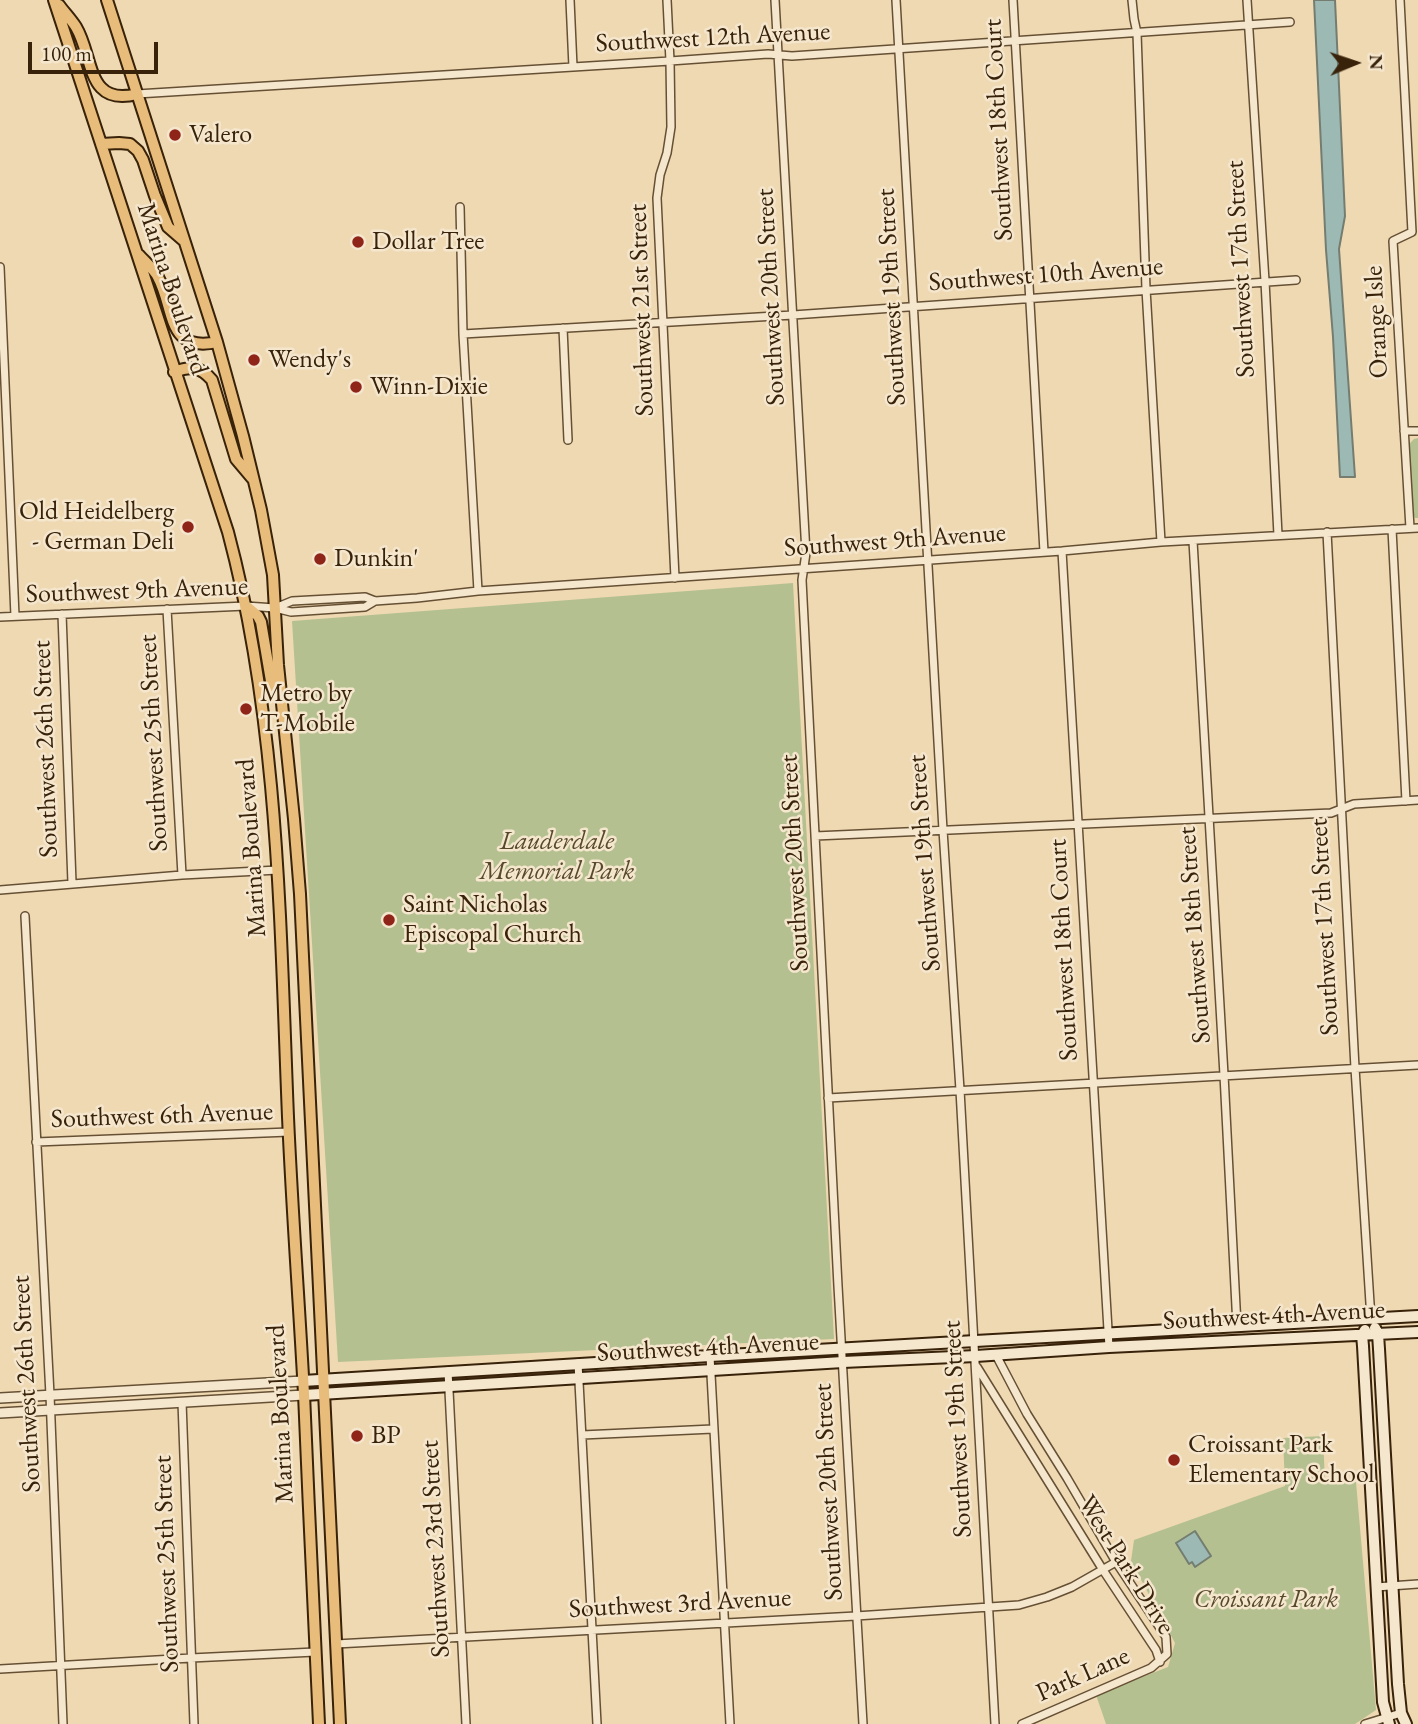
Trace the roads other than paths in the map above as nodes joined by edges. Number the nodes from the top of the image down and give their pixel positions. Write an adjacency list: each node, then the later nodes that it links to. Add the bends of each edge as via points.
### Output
1 (54, 0): 19 (main road, via 77,28 102,90 112,96); 20 (main road, Marina Boulevard)
2 (107, 0): 19 (main road, Marina Boulevard)
3 (570, 0): 18 (street)
4 (667, 0): 17 (street, Southwest 21st Street)
5 (775, 0): 16 (street, Southwest 20th Street)
6 (896, 0): 15 (street, Southwest 19th Street)
7 (1013, 0): 14 (street, Southwest 18th Court)
8 (1132, 0): 13 (street)
9 (1247, 0): 12 (street, Southwest 17th Street)
10 (1400, 0): 22 (street, Orange Isle)
11 (1290, 22): 12 (street, Southwest 12th Avenue)
12 (1249, 25): 13 (street, Southwest 12th Avenue); 27 (street, Southwest 17th Street)
13 (1137, 33): 14 (street, Southwest 12th Avenue); 28 (street)
14 (1016, 40): 15 (street, Southwest 12th Avenue); 29 (street, Southwest 18th Court)
15 (899, 49): 16 (street, Southwest 12th Avenue); 30 (street, Southwest 19th Street)
16 (778, 55): 17 (street, Southwest 12th Avenue); 31 (street, Southwest 20th Street)
17 (670, 61): 18 (street, Southwest 12th Avenue); 32 (street, Southwest 21st Street, via 671,127 657,198)
18 (573, 67): 19 (street, Southwest 12th Avenue)
19 (137, 94): 23 (main road, Marina Boulevard)
20 (101, 144): 23 (main road, via 130,144 138,151 168,227); 24 (main road, Marina Boulevard)
21 (460, 207): 34 (street)
22 (1415, 232): 37 (street, Orange Isle, via 1393,241)
23 (183, 240): 35 (main road, Marina Boulevard)
24 (135, 251): 35 (main road, via 158,276 175,328 194,344); 36 (main road, Marina Boulevard)
25 (0, 267): 57 (street, Southwest 26th Street)
26 (1296, 280): 27 (street, Southwest 10th Avenue)
27 (1265, 281): 28 (street, Southwest 10th Avenue); 44 (street, Southwest 17th Street)
28 (1146, 289): 29 (street, Southwest 10th Avenue); 46 (street)
29 (1029, 297): 30 (street, Southwest 10th Avenue); 48 (street, Southwest 18th Court)
30 (913, 306): 31 (street, Southwest 10th Avenue); 49 (street, Southwest 19th Street)
31 (793, 315): 32 (street, Southwest 10th Avenue); 50 (street, Southwest 20th Street)
32 (663, 322): 33 (street, Southwest 10th Avenue); 51 (street, Southwest 21st Street)
33 (563, 328): 34 (street, Southwest 10th Avenue); 39 (street)
34 (463, 334): 52 (street)
35 (216, 342): 40 (main road, Marina Boulevard)
36 (174, 372): 40 (main road, via 194,367 212,380 236,458); 53 (main road, Marina Boulevard, via 228,532)
37 (1404, 431): 38 (street); 41 (street, Orange Isle)
38 (1418, 431)
39 (568, 440)
40 (254, 480): 54 (main road, Marina Boulevard)
41 (1414, 528): 42 (street, Southwest 9th Avenue)
42 (1392, 529): 43 (street, Southwest 9th Avenue); 61 (street)
43 (1326, 532): 44 (street, Southwest 9th Avenue); 62 (street, Southwest 17th Street)
44 (1278, 535): 45 (street, Southwest 9th Avenue)
45 (1193, 541): 46 (street, Southwest 9th Avenue); 63 (street, Southwest 18th Street)
46 (1161, 542): 47 (street, Southwest 9th Avenue)
47 (1062, 551): 48 (street, Southwest 9th Avenue); 64 (street, Southwest 18th Court)
48 (1044, 552): 49 (street, Southwest 9th Avenue)
49 (928, 559): 50 (street, Southwest 9th Avenue); 65 (street, Southwest 19th Street)
50 (804, 569): 51 (street, Southwest 9th Avenue); 66 (street, Southwest 20th Street)
51 (675, 578): 52 (street, Southwest 9th Avenue)
52 (478, 591): 54 (street, Southwest 9th Avenue, via 375,601 365,597 292,601)
53 (246, 607): 54 (street, Southwest 9th Avenue); 55 (street, Southwest 9th Avenue); 59 (main road, via 261,622 271,681); 67 (main road, Marina Boulevard, via 268,756)
54 (275, 607): 59 (main road, Marina Boulevard)
55 (167, 609): 56 (street, Southwest 9th Avenue); 68 (street, Southwest 25th Street)
56 (62, 614): 57 (street, Southwest 9th Avenue); 69 (street, Southwest 26th Street)
57 (15, 616): 58 (street, Southwest 9th Avenue)
58 (0, 617)
59 (281, 700): 71 (main road, Marina Boulevard)
60 (1418, 800): 61 (street)
61 (1406, 801): 62 (street)
62 (1341, 809): 63 (street); 74 (street, Southwest 17th Street)
63 (1209, 819): 64 (street); 75 (street, Southwest 18th Street)
64 (1078, 825): 65 (street); 76 (street, Southwest 18th Court)
65 (943, 830): 66 (street); 77 (street, Southwest 19th Street)
66 (815, 836): 78 (street, Southwest 20th Street)
67 (278, 870): 68 (street); 71 (main road); 79 (main road, Marina Boulevard)
68 (182, 875): 69 (street)
69 (72, 883): 70 (street)
70 (0, 890)
71 (300, 894): 99 (main road, Marina Boulevard)
72 (25, 916): 80 (street, Southwest 26th Street)
73 (1418, 1065): 74 (street)
74 (1355, 1068): 75 (street); 82 (street, Southwest 17th Street)
75 (1224, 1075): 76 (street); 83 (street, Southwest 18th Street)
76 (1093, 1084): 77 (street); 85 (street, Southwest 18th Court)
77 (960, 1090): 78 (street); 88 (street, Southwest 19th Street)
78 (828, 1098): 90 (street, Southwest 20th Street)
79 (289, 1132): 80 (street, Southwest 6th Avenue); 100 (main road, Marina Boulevard)
80 (36, 1142): 103 (street, Southwest 26th Street)
81 (1418, 1316): 82 (main road, Southwest 4th Avenue)
82 (1371, 1319): 83 (main road, Southwest 4th Avenue); 86 (main road, Southwest 17th Street); 87 (main road)
83 (1237, 1326): 85 (main road, Southwest 4th Avenue)
84 (1418, 1332): 86 (main road, Southwest 4th Avenue)
85 (1108, 1334): 88 (main road, Southwest 4th Avenue); 89 (street, Southwest 18th Court)
86 (1378, 1334): 87 (main road, Southwest 4th Avenue); 114 (main road, Southwest 17th Street)
87 (1362, 1335): 89 (main road, Southwest 4th Avenue); 115 (main road)
88 (975, 1341): 90 (main road, Southwest 4th Avenue); 93 (street, Southwest 19th Street)
89 (1109, 1347): 91 (main road, Southwest 4th Avenue)
90 (842, 1348): 92 (main road, Southwest 4th Avenue); 95 (street, Southwest 20th Street)
91 (996, 1355): 93 (main road, Southwest 4th Avenue); 111 (street, West Park Drive)
92 (710, 1356): 94 (main road, Southwest 4th Avenue); 97 (street)
93 (976, 1362): 95 (main road, Southwest 4th Avenue); 112 (street, West Park Drive); 116 (street, Southwest 19th Street)
94 (578, 1363): 96 (main road, Southwest 4th Avenue); 98 (street)
95 (843, 1363): 97 (main road, Southwest 4th Avenue); 117 (street, Southwest 20th Street)
96 (447, 1371): 99 (main road, Southwest 4th Avenue); 101 (street, Southwest 23rd Street)
97 (711, 1371): 98 (main road, Southwest 4th Avenue); 109 (street)
98 (578, 1378): 101 (main road, Southwest 4th Avenue); 110 (street)
99 (323, 1379): 100 (main road, Southwest 4th Avenue); 102 (main road, Marina Boulevard)
100 (303, 1381): 103 (street, Southwest 4th Avenue); 104 (main road, Marina Boulevard)
101 (449, 1386): 102 (main road, Southwest 4th Avenue); 121 (street, Southwest 23rd Street)
102 (323, 1393): 104 (main road, Southwest 4th Avenue); 122 (main road, Marina Boulevard)
103 (50, 1395): 105 (street, Southwest 4th Avenue); 107 (street, Southwest 26th Street)
104 (304, 1395): 106 (street, Southwest 4th Avenue); 119 (main road, Marina Boulevard)
105 (0, 1398)
106 (182, 1402): 107 (street, Southwest 4th Avenue); 124 (street, Southwest 25th Street)
107 (50, 1410): 108 (street, Southwest 4th Avenue); 126 (street, Southwest 26th Street)
108 (0, 1413)
109 (713, 1429): 110 (street); 118 (street)
110 (582, 1435): 120 (street)
111 (1116, 1562): 112 (street, Southwest 3rd Avenue); 125 (street, West Park Drive, via 1166,1637 1167,1654)
112 (1103, 1570): 116 (street, Southwest 3rd Avenue, via 1048,1597); 125 (street, West Park Drive)
113 (1418, 1584): 114 (street)
114 (1393, 1585): 115 (street); 129 (main road, Southwest 17th Street)
115 (1376, 1587): 130 (main road)
116 (988, 1608): 117 (street, Southwest 3rd Avenue); 139 (street, Southwest 19th Street)
117 (856, 1616): 118 (street, Southwest 3rd Avenue); 138 (street, Southwest 20th Street)
118 (724, 1622): 120 (street, Southwest 3rd Avenue); 137 (street)
119 (314, 1630): 122 (main road); 123 (main road, Marina Boulevard)
120 (592, 1631): 121 (street, Southwest 3rd Avenue); 136 (street)
121 (461, 1637): 122 (street, Southwest 3rd Avenue); 135 (street, Southwest 23rd Street)
122 (336, 1644): 127 (main road, Marina Boulevard)
123 (315, 1652): 124 (street); 127 (main road); 133 (main road, Marina Boulevard)
124 (191, 1658): 126 (street); 132 (street, Southwest 25th Street)
125 (1160, 1662): 140 (street, Park Lane)
126 (61, 1665): 128 (street); 131 (street, Southwest 26th Street)
127 (338, 1668): 134 (main road, Marina Boulevard)
128 (0, 1669)
129 (1402, 1713): 130 (street); 142 (main road, Southwest 17th Street)
130 (1388, 1721): 141 (street)
131 (64, 1724)
132 (194, 1724)
133 (319, 1724)
134 (340, 1724)
135 (466, 1724)
136 (597, 1724)
137 (730, 1724)
138 (863, 1724)
139 (995, 1724)
140 (1022, 1724)
141 (1365, 1724)
142 (1406, 1724)

